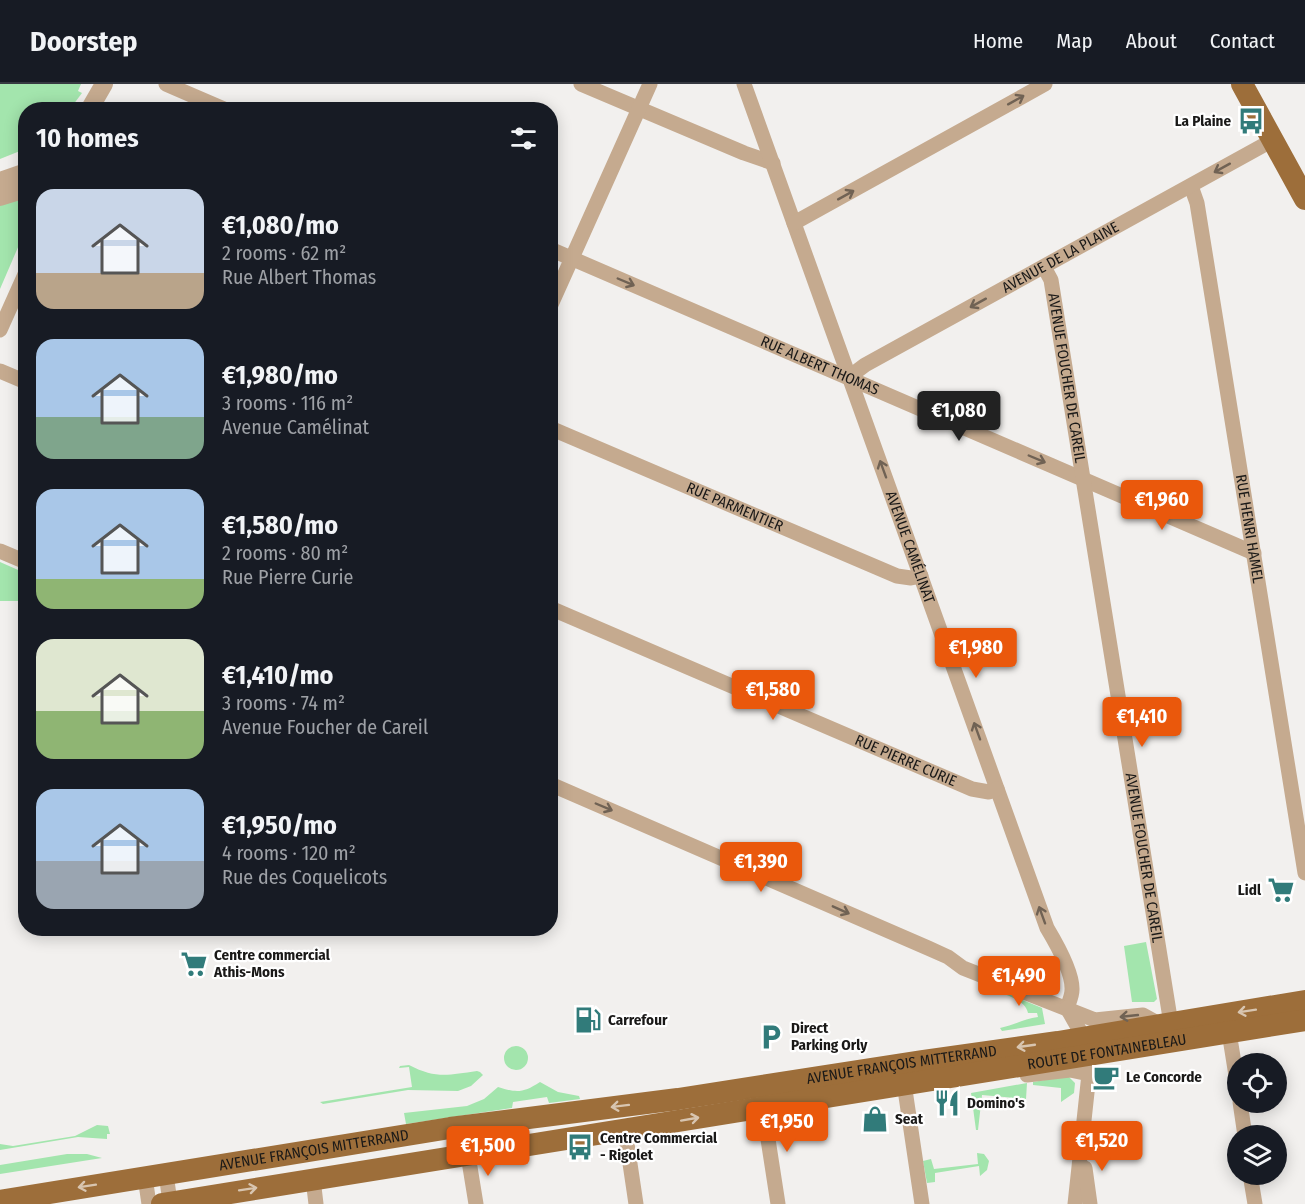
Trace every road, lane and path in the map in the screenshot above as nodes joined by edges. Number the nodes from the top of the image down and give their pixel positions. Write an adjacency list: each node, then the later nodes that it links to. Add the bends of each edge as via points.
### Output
1 (104, 84): 9 (street)
2 (111, 84): 10 (street)
3 (166, 84): 11 (street)
4 (581, 84): 12 (street)
5 (650, 84): 12 (street)
6 (744, 84): 14 (street, AVENUE CAMÉLINAT)
7 (1045, 84): 21 (street, one-way to 7)
8 (1242, 84): 13 (main road)
9 (94, 102)
10 (103, 102)
11 (208, 102)
12 (639, 109): 14 (street); 23 (street)
13 (1273, 140): 17 (street, AVENUE DE LA PLAINE, one-way to 17); 20 (main road)
14 (773, 163): 21 (street, AVENUE CAMÉLINAT)
15 (18, 175): 16 (street)
16 (0, 181)
17 (1191, 186): 24 (street, AVENUE DE LA PLAINE); 34 (street, RUE HENRI HAMEL, via 1196,195)
18 (18, 191): 19 (street)
19 (0, 197)
20 (1305, 199)
21 (794, 223): 29 (street, AVENUE CAMÉLINAT)
22 (558, 253): 23 (street, RUE ALBERT THOMAS)
23 (572, 259): 26 (street); 29 (street, RUE ALBERT THOMAS, one-way to 29)
24 (1044, 267): 29 (street, AVENUE DE LA PLAINE, one-way to 29); 32 (street, AVENUE FOUCHER DE CAREIL, via 1051,280)
25 (18, 290): 27 (street)
26 (558, 290)
27 (0, 330)
28 (0, 371): 30 (street)
29 (849, 377): 32 (street, RUE ALBERT THOMAS, one-way to 32); 36 (street, AVENUE CAMÉLINAT, one-way to 29)
30 (18, 379)
31 (558, 431): 36 (street, RUE PARMENTIER, via 897,576)
32 (1082, 478): 34 (street, RUE ALBERT THOMAS); 44 (street, AVENUE FOUCHER DE CAREIL)
33 (0, 551): 35 (street)
34 (1254, 553): 40 (street, RUE HENRI HAMEL)
35 (18, 559)
36 (921, 576): 39 (street, AVENUE CAMÉLINAT, one-way to 36)
37 (558, 611): 39 (street, RUE PIERRE CURIE, via 972,789)
38 (558, 787): 42 (street, one-way to 42)
39 (997, 789): 42 (street, AVENUE CAMÉLINAT, one-way to 39, via 1072,983 1047,928)
40 (1305, 873)
41 (1305, 1001): 44 (main road, AVENUE FRANÇOIS MITTERRAND, one-way to 44)
42 (1070, 1012): 46 (street)
43 (1305, 1020): 45 (main road, ROUTE DE FONTAINEBLEAU)
44 (1166, 1025): 46 (main road, AVENUE FRANÇOIS MITTERRAND, one-way to 46)
45 (1229, 1032): 46 (main road, ROUTE DE FONTAINEBLEAU); 47 (street)
46 (1085, 1051): 48 (main road, ROUTE DE FONTAINEBLEAU); 51 (street); 53 (main road, AVENUE FRANÇOIS MITTERRAND, one-way to 53, via 922,1060)
47 (1232, 1053)
48 (904, 1083): 49 (main road, ROUTE DE FONTAINEBLEAU); 62 (street)
49 (763, 1107): 50 (main road, ROUTE DE FONTAINEBLEAU, one-way to 49); 61 (street)
50 (625, 1130): 52 (main road, ROUTE DE FONTAINEBLEAU); 60 (street)
51 (1081, 1146): 63 (street); 64 (street)
52 (468, 1155): 54 (main road, ROUTE DE FONTAINEBLEAU); 59 (street)
53 (155, 1175): 56 (main road, AVENUE FRANÇOIS MITTERRAND, one-way to 56); 57 (street); 57 (street)
54 (313, 1179): 57 (main road, ROUTE DE FONTAINEBLEAU, one-way to 54); 58 (street)
55 (1252, 1185): 65 (street)
56 (0, 1200)
57 (164, 1204)
58 (316, 1204)
59 (476, 1204)
60 (636, 1204)
61 (778, 1204)
62 (922, 1204)
63 (1076, 1204)
64 (1090, 1204)
65 (1255, 1204)

